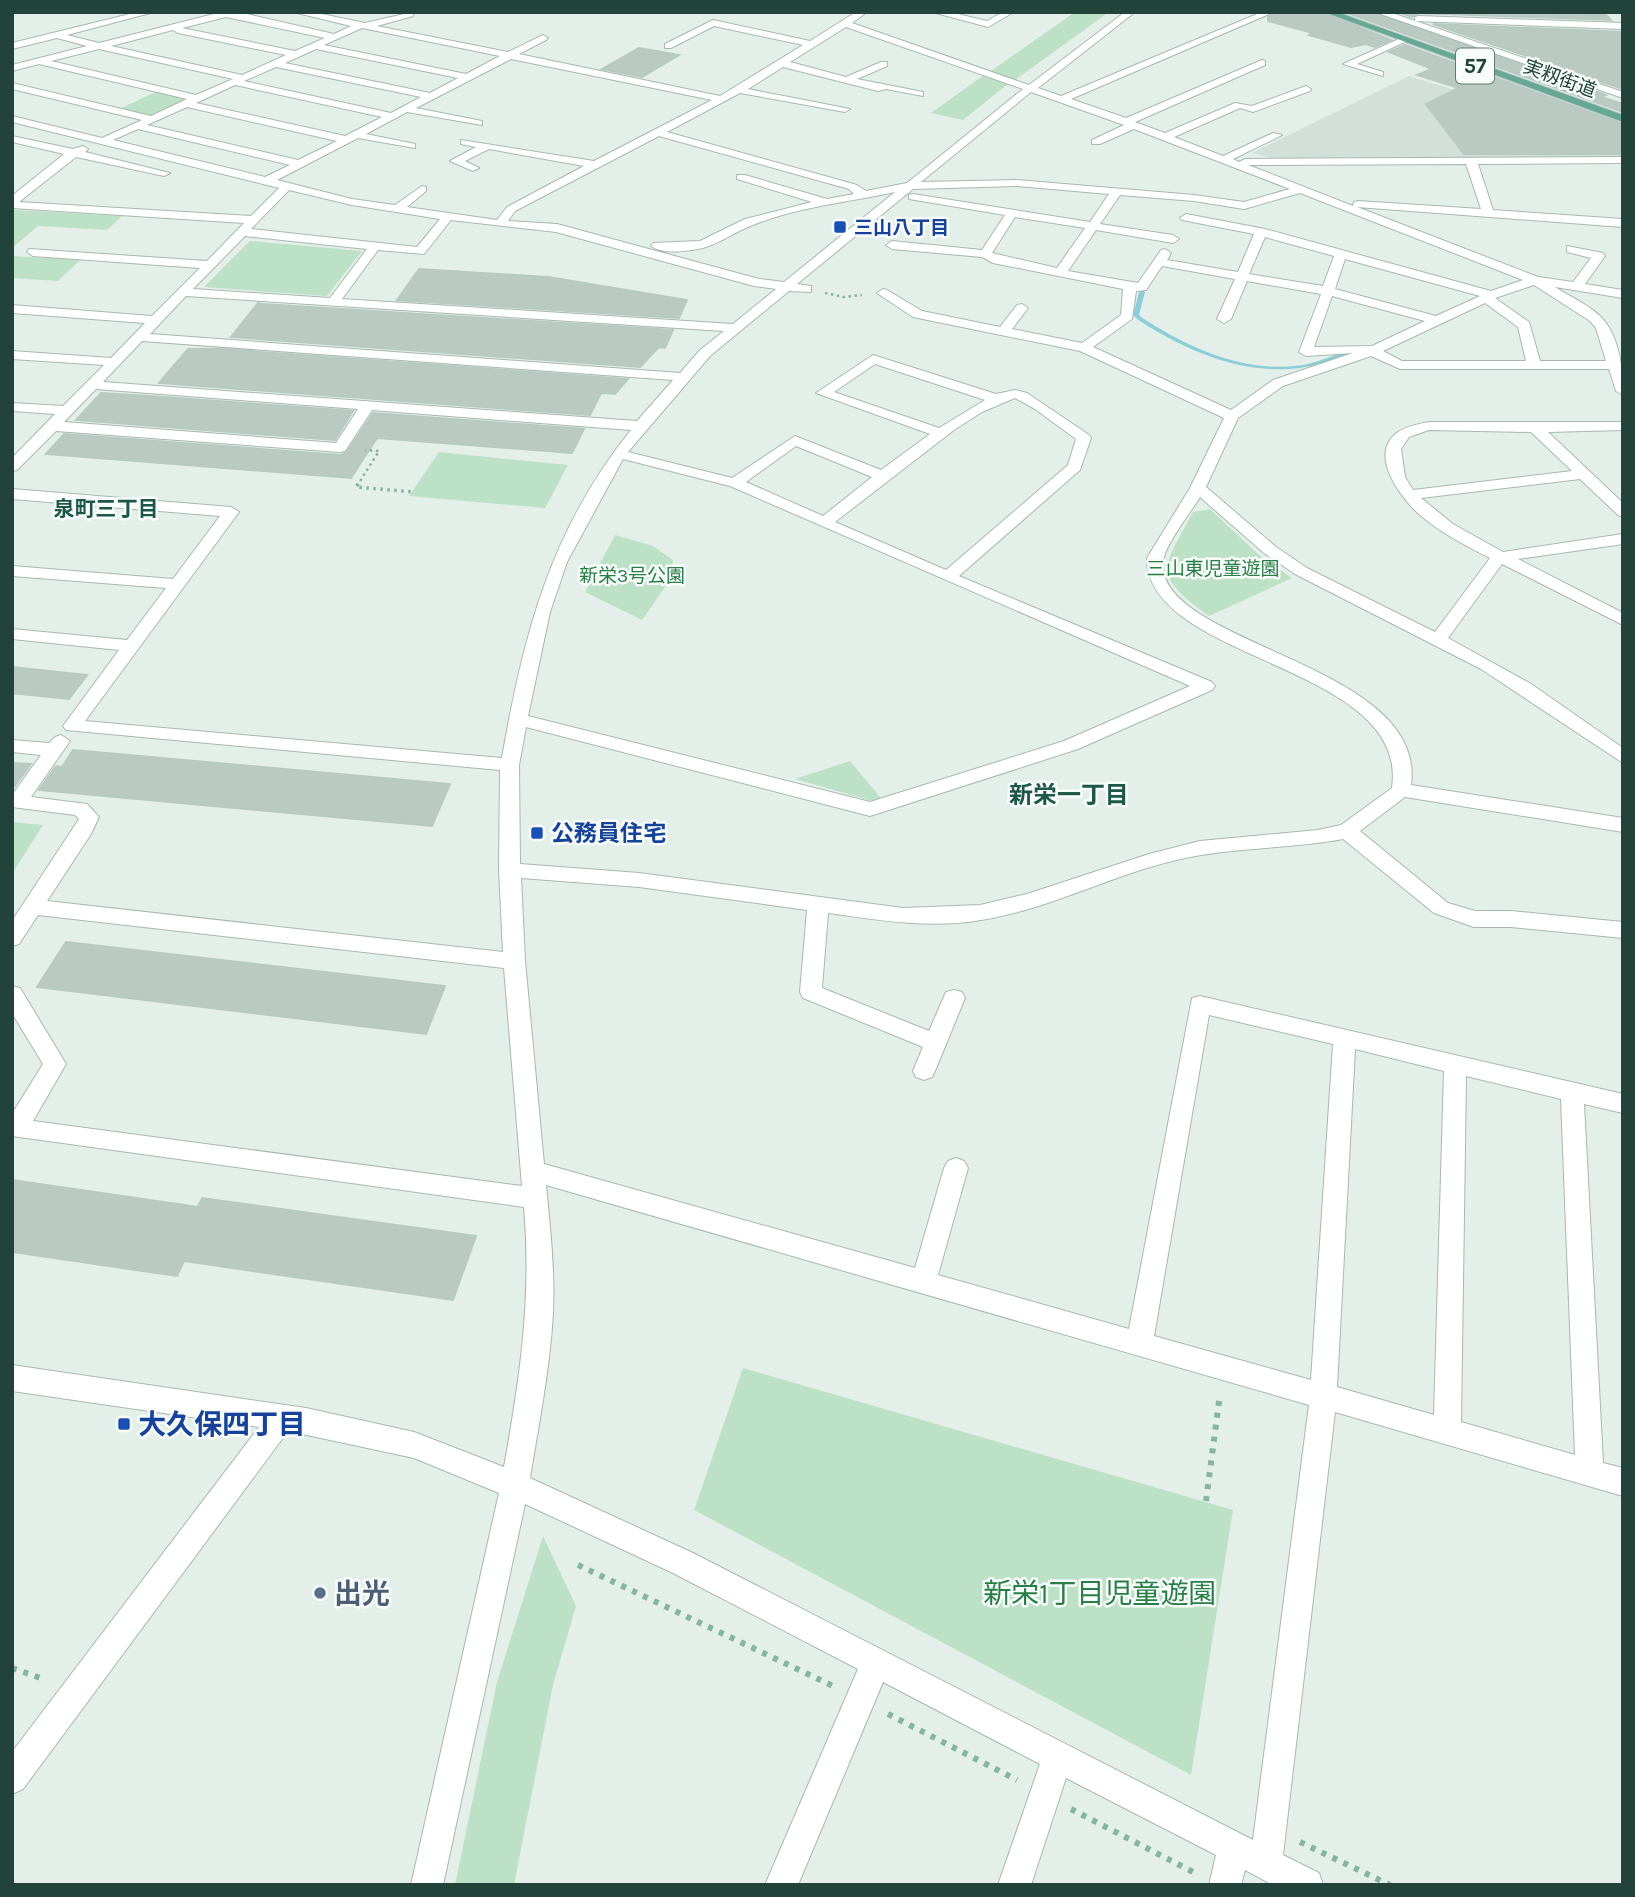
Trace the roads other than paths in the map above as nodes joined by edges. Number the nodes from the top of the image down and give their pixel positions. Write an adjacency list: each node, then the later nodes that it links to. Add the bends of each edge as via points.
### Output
1 (108, 12): 15 (street)
2 (150, 12): 15 (street)
3 (297, 12): 19 (street)
4 (835, 12): 16 (street)
5 (936, 12): 6 (street, via 988,24)
6 (1010, 12)
7 (1131, 12): 46 (street)
8 (1270, 12): 53 (street)
9 (1328, 12): 25 (main road, 実籾街道 / 57)
10 (1379, 12): 17 (street)
11 (1557, 12): 18 (street)
12 (230, 13): 21 (street); 23 (street)
13 (410, 14): 19 (street)
14 (1440, 16): 17 (street); 18 (street)
15 (127, 18): 22 (street)
16 (854, 18): 26 (street); 46 (street)
17 (1399, 19): 38 (street)
18 (1574, 24): 20 (street)
19 (363, 26): 23 (street); 32 (street)
20 (1623, 26)
21 (171, 28): 28 (street); 31 (street)
22 (58, 35): 27 (street); 28 (street)
23 (335, 37): 29 (street)
24 (543, 38): 32 (street)
25 (1404, 40): 40 (street, via 1348,64); 42 (main road, 実籾街道 / 57)
26 (814, 44): 30 (street, via 713,23); 36 (street)
27 (12, 46)
28 (99, 46): 33 (street); 43 (street)
29 (315, 46): 31 (street); 41 (street)
30 (668, 46)
31 (296, 54): 35 (street)
32 (508, 56): 41 (street); 52 (street)
33 (38, 61): 39 (street); 54 (street)
34 (1262, 63): 62 (street)
35 (276, 64): 43 (street); 51 (street)
36 (784, 64): 44 (street); 48 (street)
37 (884, 65): 44 (street)
38 (1541, 67): 42 (street); 50 (street)
39 (12, 68)
40 (1379, 74)
41 (467, 77): 51 (street)
42 (1506, 77): 60 (main road, 実籾街道 / 57)
43 (238, 80): 54 (street); 57 (street)
44 (847, 80): 49 (street)
45 (12, 86): 59 (street)
46 (1031, 87): 53 (street); 90 (street)
47 (1306, 89): 67 (street, via 1253,110 1239,105)
48 (740, 90): 52 (street); 56 (street)
49 (919, 94)
50 (1623, 95)
51 (431, 96): 55 (street)
52 (722, 99): 64 (street)
53 (1063, 99): 62 (street)
54 (192, 101): 59 (street); 66 (street)
55 (406, 109): 57 (street); 61 (street)
56 (845, 109)
57 (391, 116): 66 (street)
58 (12, 119): 69 (street)
59 (152, 119): 63 (street)
60 (1623, 119)
61 (478, 123)
62 (1129, 123): 67 (street); 71 (street)
63 (137, 126): 69 (street); 78 (street)
64 (660, 133): 79 (street); 91 (street, via 853,187)
65 (1278, 135): 76 (street)
66 (353, 137): 72 (street); 78 (street)
67 (1165, 137): 76 (street)
68 (12, 139): 74 (street)
69 (101, 141): 74 (street); 84 (street)
70 (465, 142): 73 (street)
71 (1096, 142)
72 (411, 146)
73 (486, 146): 79 (street); 80 (street, via 456,161)
74 (77, 152): 81 (street); 85 (street)
75 (1623, 160): 77 (street)
76 (1226, 161): 77 (street); 88 (street)
77 (1471, 161): 98 (street)
78 (300, 164): 84 (street)
79 (596, 165): 103 (street, via 511,209)
80 (473, 168)
81 (164, 173)
82 (741, 177): 93 (street)
83 (12, 180): 85 (street)
84 (265, 182): 86 (street)
85 (33, 186): 95 (street)
86 (286, 187): 96 (street); 101 (street)
87 (422, 189): 96 (street)
88 (1303, 189): 92 (street, via 1244,206); 94 (street)
89 (1117, 191): 90 (street, via 1017,183); 92 (street); 104 (street)
90 (910, 192): 91 (street); 97 (street); 120 (street)
91 (863, 195): 93 (street)
92 (1194, 198): 100 (street)
93 (826, 203): 107 (street, via 749,222 686,247)
94 (1338, 203): 98 (street); 119 (street)
95 (12, 204): 101 (street)
96 (397, 209): 99 (street)
97 (1012, 213): 104 (street); 113 (street)
98 (1488, 213): 102 (street)
99 (448, 217): 103 (street); 110 (street, via 420,251)
100 (1186, 218): 106 (street); 108 (street)
101 (253, 220): 105 (street)
102 (1623, 223)
103 (500, 224): 107 (street)
104 (1092, 226): 108 (street); 117 (street)
105 (242, 232): 110 (street); 116 (street)
106 (1261, 232): 114 (street); 118 (street)
107 (574, 233): 120 (street, via 758,283)
108 (1173, 239): 115 (street)
109 (892, 245): 113 (street)
110 (375, 246): 129 (street)
111 (1571, 250): 122 (street, via 1599,257)
112 (33, 252): 116 (street)
113 (985, 254): 117 (street)
114 (1340, 254): 124 (street); 128 (street)
115 (1159, 262): 118 (street); 121 (street, via 1142,287)
116 (209, 265): 125 (street)
117 (1061, 272): 121 (street)
118 (1243, 277): 124 (street); 132 (street)
119 (1535, 280): 122 (street); 128 (street); 143 (street, via 1595,318)
120 (787, 286): 123 (street); 135 (street)
121 (1130, 287): 138 (street, via 1127,316)
122 (1576, 287): 127 (street)
123 (807, 289)
124 (1328, 291): 134 (street); 139 (street, via 1306,352 1356,347)
125 (183, 292): 129 (street); 133 (street)
126 (884, 293): 136 (street, via 918,314)
127 (1623, 295)
128 (1490, 297): 134 (street); 142 (street, via 1524,325)
129 (333, 302): 135 (street)
130 (1022, 308): 136 (street)
131 (12, 309): 133 (street)
132 (1224, 319)
133 (154, 320): 137 (street)
134 (1440, 321): 139 (street)
135 (734, 328): 144 (street)
136 (1004, 330): 138 (street)
137 (138, 337): 141 (street); 144 (street)
138 (1084, 348): 151 (street)
139 (1372, 351): 142 (street, via 1400,365); 151 (street, via 1278,383)
140 (12, 355): 141 (street)
141 (114, 362): 145 (street)
142 (1534, 365): 143 (street)
143 (1616, 365): 146 (street)
144 (684, 377): 153 (street)
145 (92, 385): 148 (street); 150 (street)
146 (1623, 391)
147 (994, 398): 156 (street); 156 (street, via 873,359 823,393); 170 (street, via 1016,394 1084,438 1075,467)
148 (368, 405): 152 (street, via 340,448); 153 (street)
149 (12, 407): 150 (street)
150 (67, 411): 152 (street)
151 (1233, 416): 162 (street)
152 (53, 426): 158 (street)
153 (641, 426): 157 (street)
154 (1623, 426): 155 (street)
155 (1535, 427): 159 (street); 164 (street, via 1429,426 1408,430 1393,449 1394,469)
156 (941, 433): 160 (street)
157 (620, 454): 161 (street); 176 (street, via 559,562 542,612)
158 (12, 467)
159 (1584, 474): 164 (street); 165 (street)
160 (884, 477): 161 (street, via 795,440); 166 (street)
161 (735, 483): 166 (street)
162 (1198, 488): 174 (street, via 1269,550 1301,571); 182 (street, via 1155,558 1155,571 1166,593 1204,624 1343,692 1382,721 1399,751)
163 (12, 494): 171 (street, via 231,512)
164 (1409, 495): 168 (street, via 1436,521)
165 (1623, 512)
166 (824, 523): 170 (street)
167 (1623, 539): 168 (street)
168 (1499, 557): 172 (street); 174 (street)
169 (12, 571): 171 (street)
170 (948, 577): 176 (street, via 1206,686 1071,745 870,809)
171 (178, 584): 175 (street)
172 (1623, 620)
173 (12, 634): 175 (street)
174 (1439, 638): 180 (street, via 1525,688)
175 (132, 646): 177 (street)
176 (518, 719): 181 (street)
177 (72, 726): 179 (street); 181 (street)
178 (12, 746): 179 (street)
179 (54, 750): 187 (street, via 17,802 80,809 89,817)
180 (1623, 757)
181 (510, 765): 185 (street)
182 (1401, 790): 183 (street); 184 (street)
183 (1623, 825)
184 (1347, 831): 186 (street, via 1200,848 980,913 903,916); 188 (street, via 1441,908 1474,919)
185 (509, 870): 186 (street, via 639,880); 190 (street)
186 (818, 905): 194 (street, via 811,992)
187 (32, 907): 189 (street); 190 (street)
188 (1623, 930)
189 (12, 938)
190 (514, 961): 200 (street)
191 (12, 994): 201 (street, via 55,1064 16,1128)
192 (954, 998): 194 (street)
193 (1345, 1039): 195 (street); 203 (street, via 1200,1004); 205 (street)
194 (936, 1043): 196 (street)
195 (1455, 1063): 197 (street); 207 (street)
196 (924, 1072)
197 (1572, 1091): 198 (street); 208 (street)
198 (1623, 1104)
199 (956, 1168): 202 (street)
200 (534, 1171): 201 (street); 202 (street)
201 (536, 1198): 210 (street, via 540,1312)
202 (923, 1283): 203 (street)
203 (1139, 1346): 205 (street)
204 (12, 1378): 206 (street)
205 (1323, 1396): 207 (street); 215 (street)
206 (282, 1418): 210 (street, via 414,1445); 213 (street)
207 (1447, 1433): 208 (street)
208 (1590, 1473): 209 (street)
209 (1623, 1482)
210 (515, 1485): 211 (street, via 683,1563); 217 (street)
211 (876, 1663): 212 (street); 218 (street)
212 (1058, 1756): 214 (street); 219 (street)
213 (12, 1778)
214 (1234, 1848): 215 (street); 216 (street)
215 (1266, 1864): 220 (street)
216 (1214, 1882)
217 (427, 1885)
218 (781, 1885)
219 (1014, 1885)
220 (1307, 1885)

